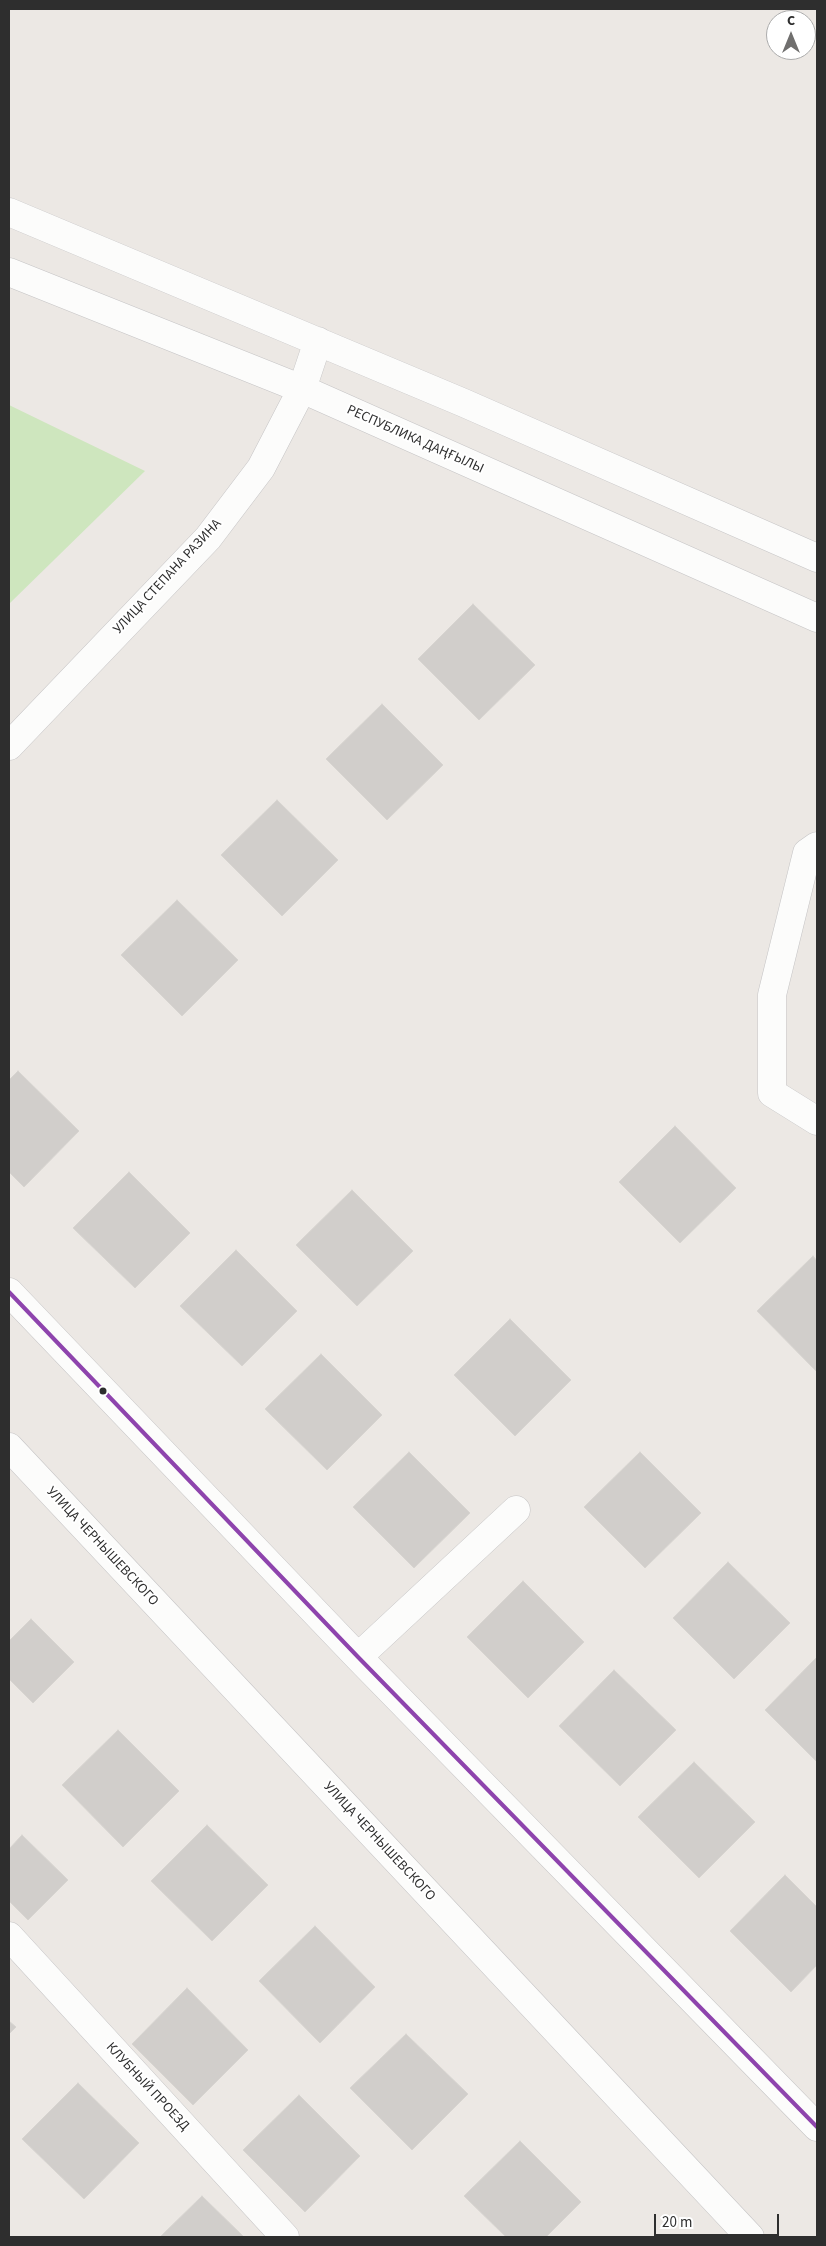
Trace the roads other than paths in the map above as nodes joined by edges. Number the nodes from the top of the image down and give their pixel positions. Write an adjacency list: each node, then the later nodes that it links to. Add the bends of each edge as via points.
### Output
1 (9, 212): 3 (street)
2 (9, 272): 4 (street, РЕСПУБЛИКА ДАҢҒЫЛЫ)
3 (318, 342): 4 (street, УЛИЦА СТЕПАНА РАЗИНА); 5 (street)
4 (302, 390): 6 (street, РЕСПУБЛИКА ДАҢҒЫЛЫ); 7 (street, УЛИЦА СТЕПАНА РАЗИНА, via 261,468 208,538)
5 (817, 558)
6 (817, 618)
7 (9, 746)
8 (817, 846): 9 (street, via 807,853 772,995 772,1093)
9 (817, 1121)
10 (9, 1292): 13 (street)
11 (9, 1447): 17 (street, УЛИЦА ЧЕРНЫШЕВСКОГО)
12 (516, 1510): 13 (street)
13 (358, 1658): 15 (street)
14 (9, 1936): 16 (street, КЛУБНЫЙ ПРОЕЗД)
15 (817, 2127)
16 (285, 2237)
17 (750, 2237)

